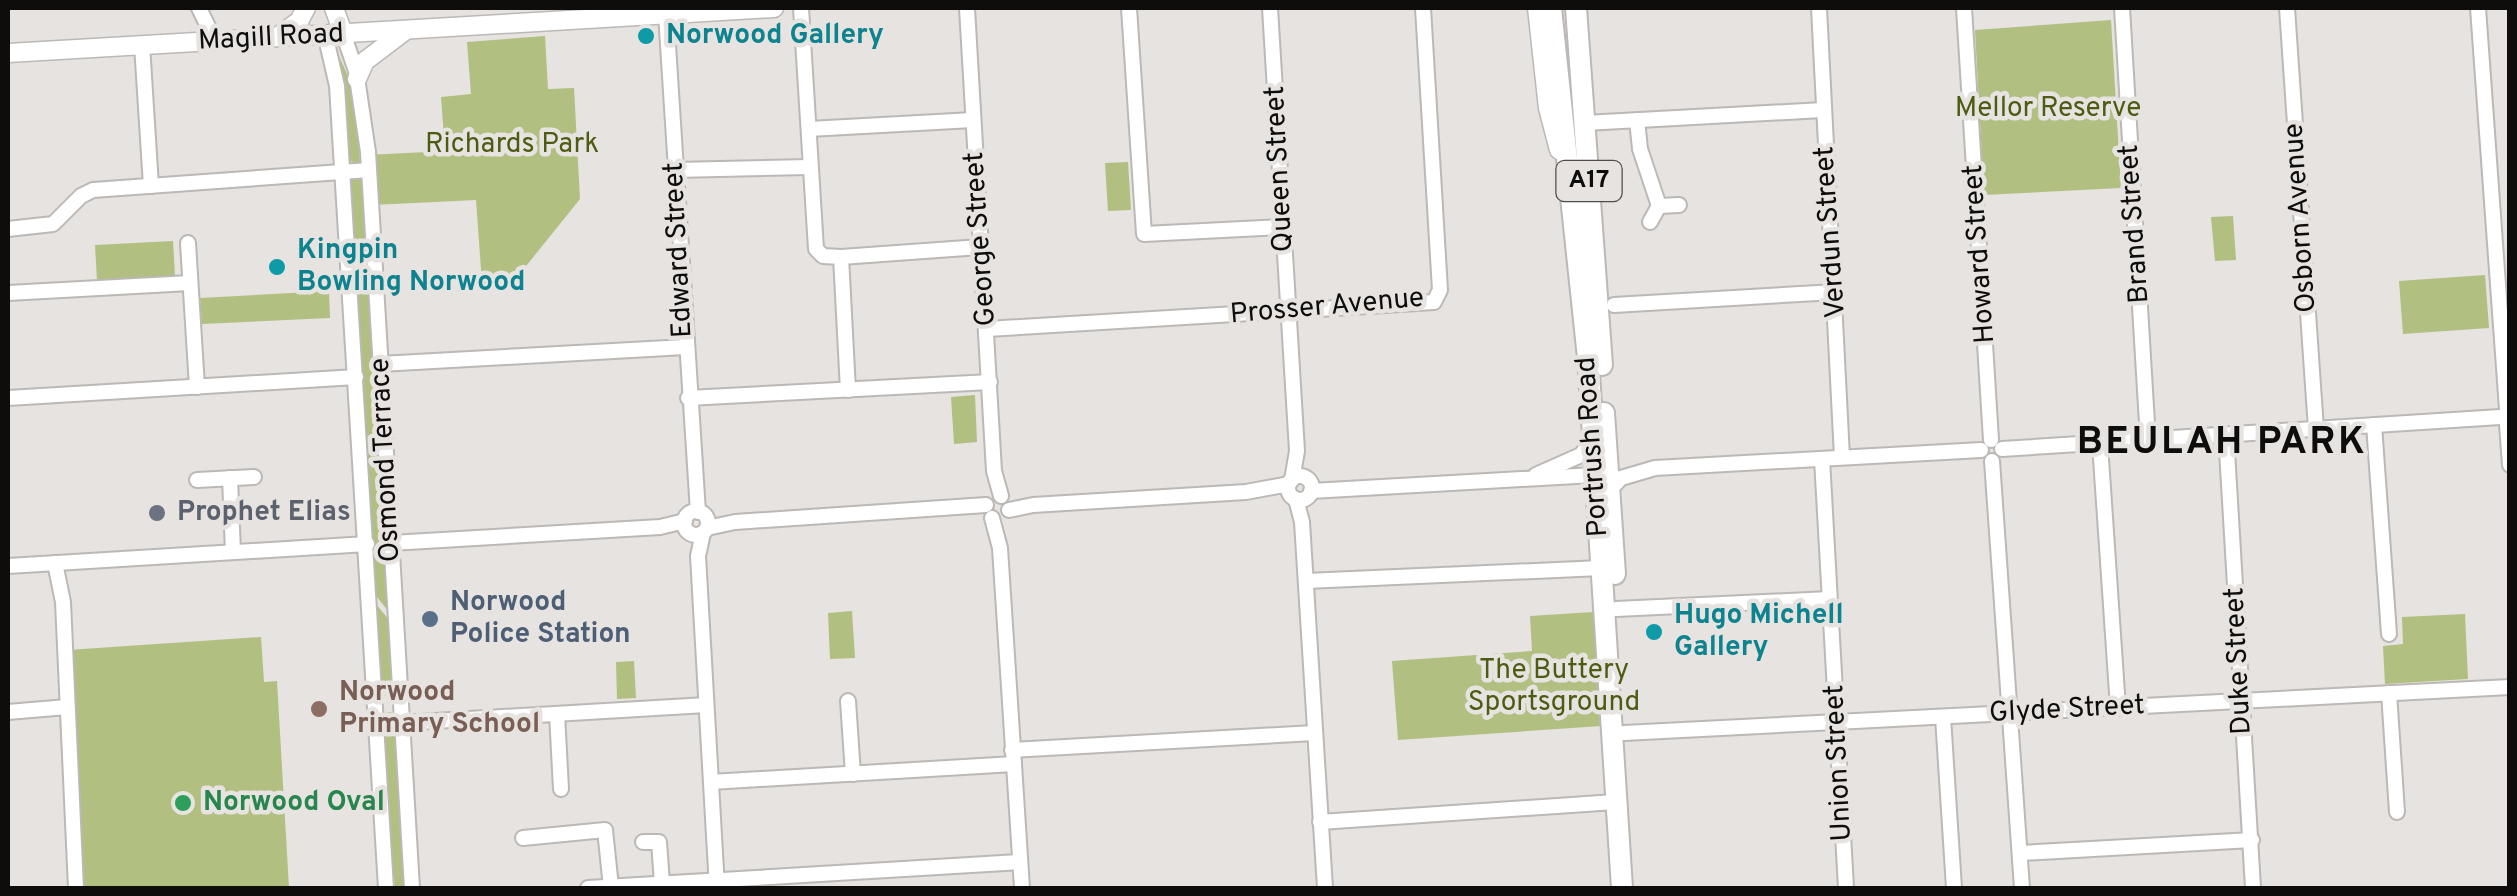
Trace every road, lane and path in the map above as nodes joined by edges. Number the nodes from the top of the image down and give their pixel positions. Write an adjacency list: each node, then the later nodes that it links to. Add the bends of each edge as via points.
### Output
1 (199, 8): 26 (street)
2 (306, 8): 25 (main road)
3 (315, 8): 24 (main road)
4 (334, 8): 24 (main road)
5 (774, 8): 19 (main road, Magill Road)
6 (801, 8): 34 (street)
7 (966, 8): 31 (street, George Street)
8 (1129, 8): 44 (street, via 1144,234)
9 (1270, 8): 44 (street, Queen Street)
10 (1423, 8): 53 (street, Prosser Avenue, via 1439,294 1430,304)
11 (1537, 8): 38 (main road, via 1548,108)
12 (1551, 8): 38 (highway, Portrush Road / A17)
13 (1576, 8): 33 (highway, Portrush Road / A17)
14 (1820, 8): 30 (street, Verdun Street)
15 (1964, 8): 70 (street, Howard Street)
16 (2122, 8): 68 (street, Brand Street)
17 (2287, 8): 65 (street, Osborn Avenue)
18 (2478, 8): 63 (street)
19 (721, 9): 21 (main road, Magill Road)
20 (591, 13): 21 (main road, Magill Road); 22 (main road, Magill Road)
21 (666, 14): 37 (street, Edward Street)
22 (487, 16): 23 (main road, Magill Road)
23 (407, 30): 24 (main road, Magill Road); 29 (main road, via 365,60)
24 (334, 34): 25 (main road, Magill Road); 29 (street, Osmond Terrace); 39 (street, Osmond Terrace)
25 (276, 37): 26 (main road, Magill Road)
26 (215, 41): 27 (main road, Magill Road)
27 (142, 45): 28 (main road, Magill Road); 40 (street)
28 (8, 53)
29 (357, 78): 36 (street, Osmond Terrace)
30 (1823, 110): 32 (street); 50 (street, Verdun Street)
31 (973, 120): 34 (street); 47 (street, George Street)
32 (1637, 120): 33 (street); 41 (street)
33 (1586, 123): 75 (highway, Portrush Road / A17, via 1601,354)
34 (809, 129): 35 (street)
35 (810, 167): 37 (street); 48 (street, via 816,249)
36 (369, 170): 39 (street); 56 (street, Osmond Terrace)
37 (674, 170): 55 (street, Edward Street)
38 (1565, 170): 67 (highway, Portrush Road / A17)
39 (342, 172): 40 (street); 57 (street, Osmond Terrace)
40 (151, 186): 45 (street, via 93,190 53,224)
41 (1658, 206): 42 (street); 43 (street)
42 (1679, 206)
43 (1650, 222)
44 (1283, 226): 53 (street, Queen Street)
45 (8, 229)
46 (188, 243): 49 (street)
47 (980, 247): 48 (street); 54 (street, George Street)
48 (841, 257): 60 (street)
49 (190, 283): 51 (street); 59 (street)
50 (1835, 292): 52 (street); 71 (street, Verdun Street)
51 (8, 293)
52 (1614, 305)
53 (1288, 312): 54 (street, Prosser Avenue); 80 (street, Queen Street)
54 (987, 329): 58 (street, George Street)
55 (685, 347): 56 (street); 62 (street, Edward Street)
56 (380, 364): 84 (street, Osmond Terrace)
57 (356, 377): 59 (street); 85 (street, Osmond Terrace)
58 (990, 382): 60 (street); 82 (street, George Street)
59 (196, 386): 61 (street)
60 (848, 390): 62 (street)
61 (8, 398)
62 (688, 398): 83 (street, Edward Street)
63 (2506, 417): 64 (street); 73 (street)
64 (2374, 426): 65 (street); 93 (street)
65 (2316, 429): 66 (street)
66 (2226, 434): 68 (street); 96 (street, Duke Street)
67 (1592, 440): 75 (highway, Portrush Road / A17); 76 (street, via 1581,455)
68 (2148, 440): 69 (street)
69 (2100, 444): 70 (street); 100 (street)
70 (1992, 450): 71 (street); 103 (street, Howard Street)
71 (1842, 457): 72 (street)
72 (1822, 458): 74 (street); 91 (street, Union Street)
73 (2510, 466)
74 (1655, 468): 75 (street); 81 (street, via 1621,478)
75 (1601, 470): 76 (street, via 1550,479); 81 (highway, Portrush Road / A17); 88 (highway, Portrush Road)
76 (1536, 475): 80 (street)
77 (254, 477): 78 (street)
78 (230, 478): 79 (street); 86 (street)
79 (197, 480)
80 (1300, 488): 82 (street); 90 (street, Queen Street)
81 (1610, 490): 92 (highway, Portrush Road / A17)
82 (997, 507): 83 (street); 109 (street, George Street)
83 (696, 524): 84 (street); 98 (street, Edward Street)
84 (391, 543): 106 (street, Osmond Terrace)
85 (367, 544): 86 (street); 125 (street, Osmond Terrace)
86 (233, 552): 87 (street)
87 (55, 563): 89 (street); 99 (street, via 63,602)
88 (1601, 565): 90 (street); 113 (highway, Portrush Road)
89 (8, 566)
90 (1306, 581): 107 (street, Queen Street)
91 (1829, 599): 92 (street); 105 (street, Union Street)
92 (1616, 609): 108 (highway, Portrush Road / A17)
93 (2388, 634)
94 (2510, 687): 95 (street, Glyde Street)
95 (2389, 693): 96 (street, Glyde Street); 114 (street)
96 (2240, 700): 100 (street, Glyde Street); 117 (street, Duke Street)
97 (848, 701): 110 (street)
98 (706, 704): 102 (street); 111 (street, Edward Street)
99 (66, 707): 101 (street); 124 (street)
100 (2118, 708): 103 (street, Glyde Street)
101 (8, 712)
102 (557, 714): 106 (street); 112 (street)
103 (2011, 714): 104 (street, Glyde Street); 119 (street, Howard Street)
104 (1943, 716): 105 (street, Glyde Street); 133 (street)
105 (1836, 722): 108 (street, Glyde Street); 132 (street, Union Street)
106 (402, 723): 126 (street, Osmond Terrace)
107 (1314, 732): 109 (street); 115 (street, Queen Street)
108 (1624, 733): 131 (highway, Portrush Road / A17)
109 (1013, 757): 110 (street); 120 (street, George Street)
110 (854, 774): 111 (street)
111 (711, 782): 122 (street, Edward Street)
112 (561, 788)
113 (1616, 802): 115 (street); 130 (highway, Portrush Road)
114 (2397, 812)
115 (1320, 822): 129 (street, Queen Street)
116 (524, 838): 123 (street, via 605,830)
117 (2252, 840): 119 (street); 135 (street, Duke Street)
118 (643, 842): 121 (street, via 660,842)
119 (2021, 853): 134 (street, Howard Street)
120 (1020, 862): 122 (street); 128 (street, George Street)
121 (662, 883): 122 (street); 123 (street)
122 (717, 884)
123 (610, 887): 127 (street)
124 (76, 888)
125 (386, 888)
126 (412, 888)
127 (588, 888)
128 (1022, 888)
129 (1325, 888)
130 (1622, 888)
131 (1636, 888)
132 (1846, 888)
133 (1954, 888)
134 (2022, 888)
135 (2253, 888)

